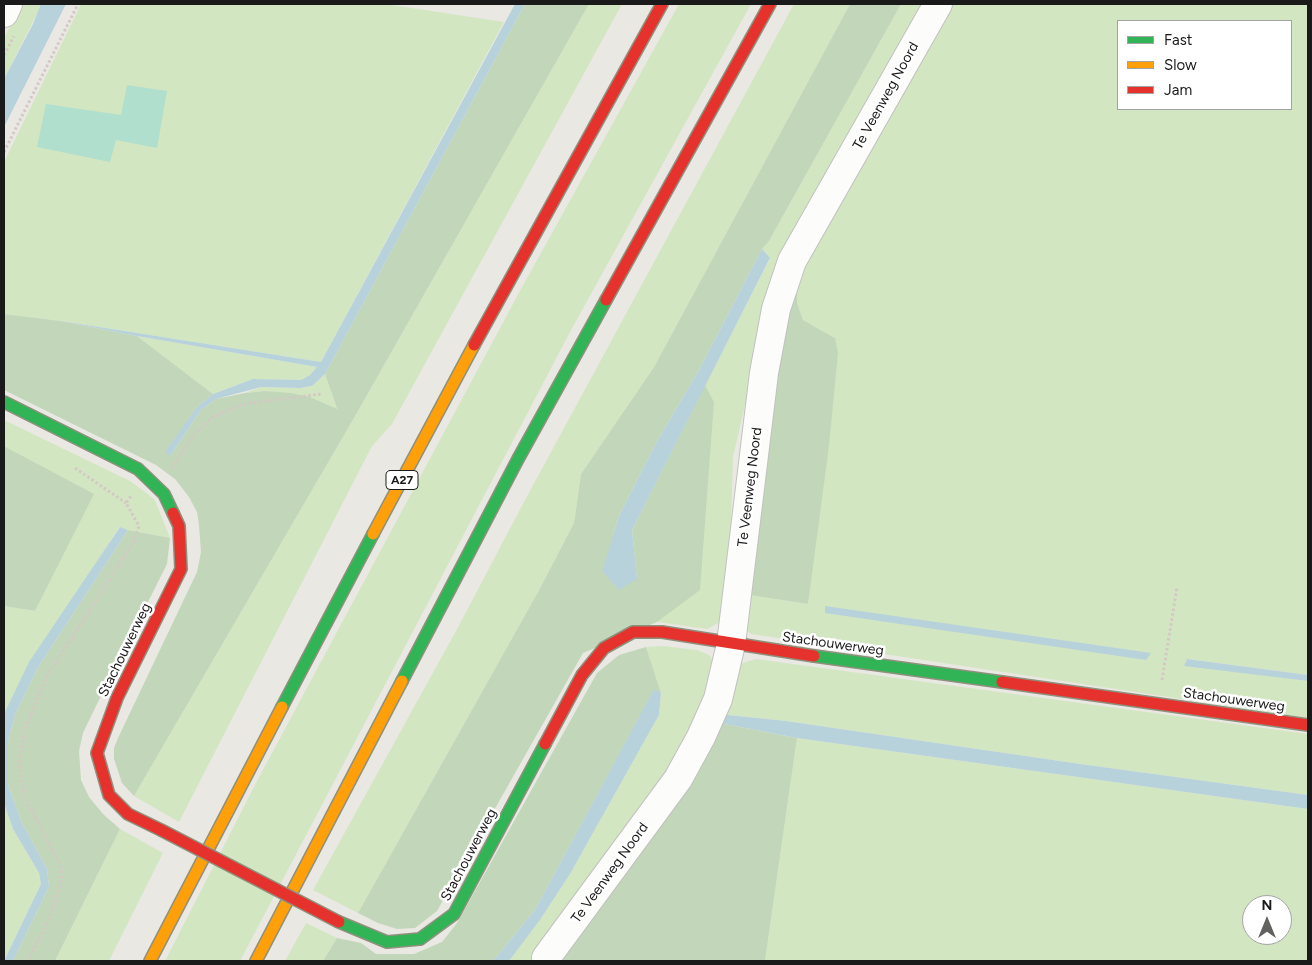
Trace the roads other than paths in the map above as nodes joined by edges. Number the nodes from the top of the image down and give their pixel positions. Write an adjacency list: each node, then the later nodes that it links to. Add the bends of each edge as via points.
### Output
1 (8, 4): 5 (street)
2 (662, 4): 10 (main road, A27, via 490,314)
3 (770, 4): 11 (main road, via 518,459)
4 (938, 4): 7 (street, Te Veenweg Noord, via 792,262 776,309 764,373)
5 (4, 13)
6 (4, 402): 7 (main road, Stachouwerweg, bridge, via 138,469 164,494 179,526 181,569 117,698 97,753 109,795 128,814 339,922 387,942 420,939 454,914 582,675 604,648 632,632 662,632)
7 (731, 644): 8 (main road, Stachouwerweg); 9 (street, Te Veenweg Noord, via 718,699 678,779)
8 (1308, 725)
9 (551, 960)
10 (150, 961)
11 (256, 961)

